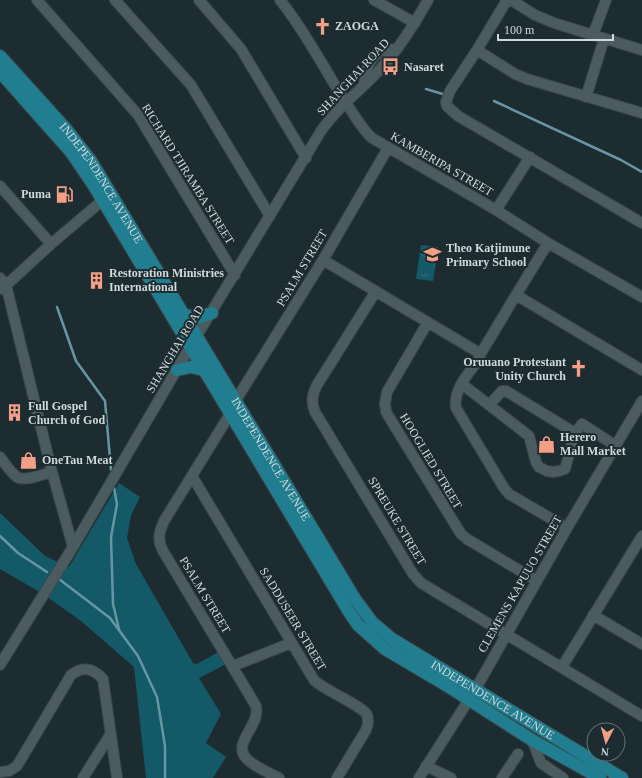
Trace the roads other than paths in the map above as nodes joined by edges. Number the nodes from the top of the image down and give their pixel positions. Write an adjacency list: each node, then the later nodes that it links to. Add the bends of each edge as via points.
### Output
1 (38, 0): 31 (street, RICHARD TJIRAMBA STREET, via 138,116)
2 (115, 0): 26 (street, via 191,85)
3 (200, 0): 22 (street, via 241,49)
4 (280, 0): 18 (street, KAMBERIPA STREET)
5 (374, 0): 10 (street)
6 (428, 0): 10 (street, SHANGHAI ROAD)
7 (507, 0): 13 (street)
8 (511, 0): 11 (street, via 548,20)
9 (606, 0): 11 (street)
10 (415, 23): 18 (street, SHANGHAI ROAD, via 377,73)
11 (593, 36): 12 (street)
12 (604, 39): 14 (street); 17 (street)
13 (477, 50): 17 (street, via 521,76); 21 (street, via 450,91 446,102 449,109)
14 (642, 50)
15 (0, 56): 37 (main road, INDEPENDENCE AVENUE, via 91,160)
16 (0, 72): 24 (main road, INDEPENDENCE AVENUE, via 71,152)
17 (586, 96): 19 (street)
18 (345, 102): 20 (street, KAMBERIPA STREET, via 368,135); 22 (street, SHANGHAI ROAD, via 326,124)
19 (642, 113)
20 (388, 148): 25 (street, KAMBERIPA STREET); 30 (street, PSALM STREET)
21 (530, 157): 25 (street); 27 (street)
22 (306, 158): 26 (street, SHANGHAI ROAD)
23 (0, 186): 29 (street)
24 (103, 200): 29 (street); 40 (main road, INDEPENDENCE AVENUE)
25 (496, 210): 28 (street, KAMBERIPA STREET)
26 (270, 216): 31 (street, SHANGHAI ROAD)
27 (642, 223)
28 (548, 242): 34 (street); 35 (street, KAMBERIPA STREET)
29 (51, 244): 32 (street)
30 (323, 260): 33 (street); 46 (street, PSALM STREET)
31 (235, 275): 36 (street, SHANGHAI ROAD)
32 (2, 284): 53 (street)
33 (376, 291): 38 (street); 60 (street, SPREUKE STREET, via 318,385 313,394 312,406 421,583)
34 (516, 295): 41 (street); 44 (street)
35 (642, 297)
36 (212, 313): 37 (main road, via 197,318); 39 (street, SHANGHAI ROAD)
37 (185, 315): 39 (main road, INDEPENDENCE AVENUE)
38 (428, 322): 41 (street); 58 (street, HOOGLIED STREET, via 387,392 386,412 461,534)
39 (198, 336): 40 (street, SHANGHAI ROAD); 46 (main road, INDEPENDENCE AVENUE)
40 (190, 347): 42 (street, SHANGHAI ROAD); 43 (main road, INDEPENDENCE AVENUE)
41 (480, 355): 45 (street)
42 (177, 370): 43 (main road, via 191,367); 57 (street, SHANGHAI ROAD)
43 (204, 370): 49 (main road, INDEPENDENCE AVENUE)
44 (642, 370)
45 (462, 384): 48 (street); 55 (street, via 456,399 456,408 504,488)
46 (236, 400): 66 (main road, INDEPENDENCE AVENUE, via 372,622 392,639)
47 (642, 401): 51 (street, CLEMENS KAPUUO STREET)
48 (489, 405): 50 (street, via 498,394 506,391); 50 (street, via 529,436 536,462 547,471 565,469)
49 (230, 414): 54 (street, PSALM STREET); 67 (main road, INDEPENDENCE AVENUE, via 358,625 385,649)
50 (576, 433): 51 (street, via 582,424)
51 (616, 446): 55 (street, CLEMENS KAPUUO STREET)
52 (0, 457): 53 (street, via 19,478)
53 (52, 472): 57 (street)
54 (192, 476): 61 (street, SADDUSEER STREET); 64 (street, PSALM STREET, via 161,528 160,545)
55 (567, 528): 58 (street, CLEMENS KAPUUO STREET)
56 (642, 536): 59 (street)
57 (73, 547): 63 (street, SHANGHAI ROAD)
58 (537, 581): 60 (street, CLEMENS KAPUUO STREET)
59 (593, 615): 62 (street); 65 (street)
60 (506, 634): 65 (street, SPREUKE STREET); 66 (street, CLEMENS KAPUUO STREET)
61 (291, 643): 64 (street); 78 (street, SADDUSEER STREET, via 317,683 367,715 366,730)
62 (642, 644)
63 (0, 665)
64 (233, 666): 74 (street, PSALM STREET, via 257,710 256,718 242,747 243,754)
65 (562, 667): 68 (street, SPREUKE STREET)
66 (475, 690): 67 (street, CLEMENS KAPUUO STREET); 84 (main road, INDEPENDENCE AVENUE)
67 (468, 700): 70 (main road, INDEPENDENCE AVENUE); 72 (street, CLEMENS KAPUUO STREET)
68 (642, 716)
69 (110, 735): 73 (street, via 103,679 89,669 78,671 71,675 17,766); 75 (street); 76 (street)
70 (532, 740): 82 (street, via 541,763); 83 (main road, INDEPENDENCE AVENUE)
71 (518, 754): 81 (street)
72 (426, 766): 79 (street, CLEMENS KAPUUO STREET); 80 (street)
73 (0, 772)
74 (266, 775): 77 (street, PSALM STREET)
75 (83, 778)
76 (117, 778)
77 (278, 778)
78 (337, 778)
79 (419, 778)
80 (451, 778)
81 (502, 778)
82 (563, 778)
83 (600, 778)
84 (622, 778)

